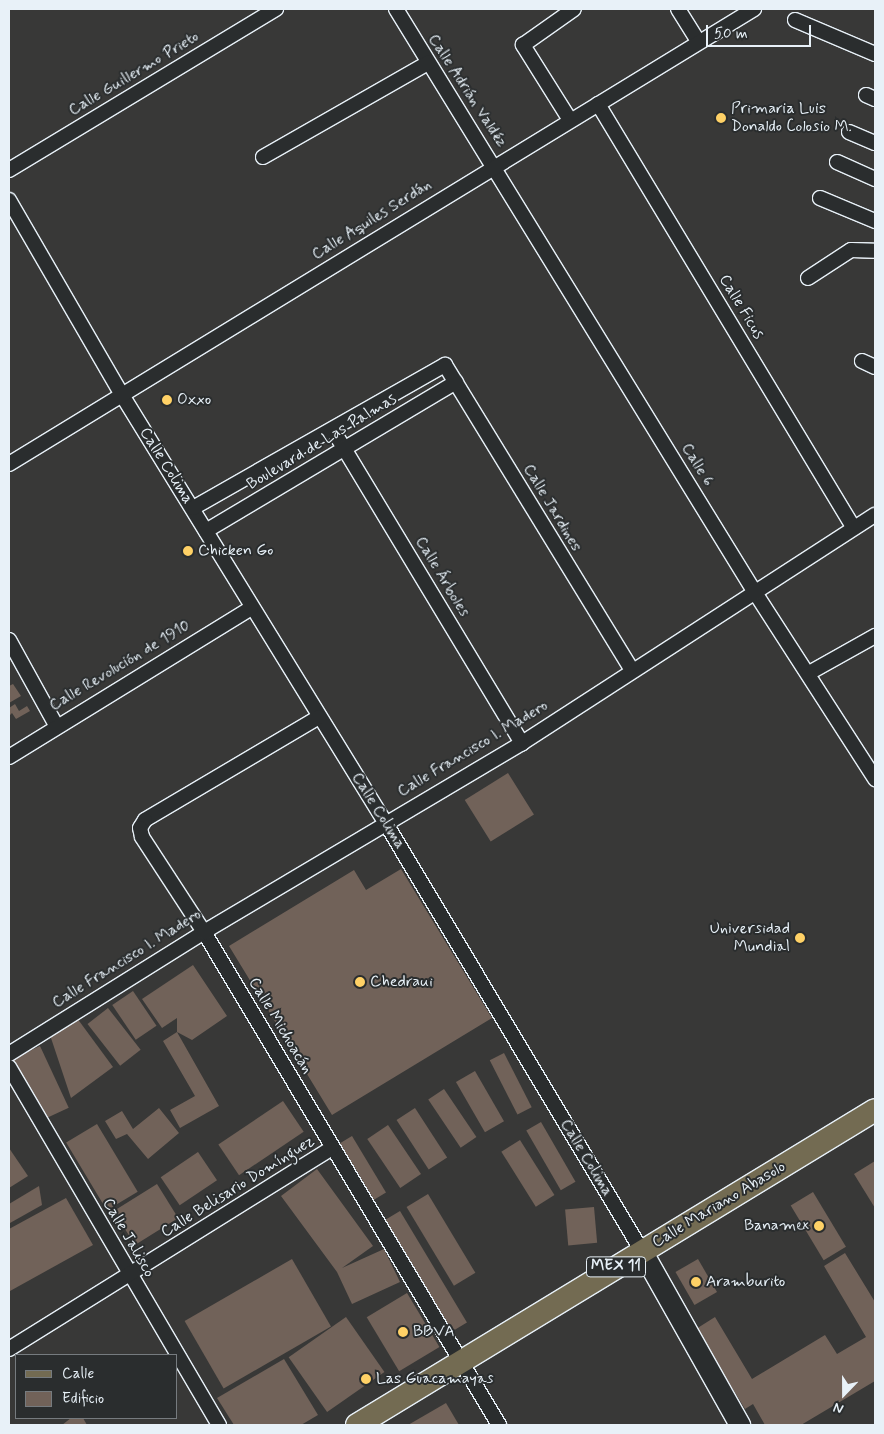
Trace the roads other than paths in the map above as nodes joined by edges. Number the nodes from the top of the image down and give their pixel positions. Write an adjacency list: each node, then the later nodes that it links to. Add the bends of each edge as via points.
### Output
1 (276, 9): 17 (street, Calle Guillermo Prieto)
2 (396, 9): 9 (street, Calle Adrián Valdéz)
3 (574, 9): 11 (street, via 523,45)
4 (678, 9): 7 (street)
5 (754, 9): 7 (street, Calle Aquiles Serdán)
6 (794, 20): 8 (street)
7 (698, 42): 10 (street, Calle Aquiles Serdán)
8 (875, 54)
9 (428, 63): 14 (street); 16 (street, Calle Adrián Valdéz)
10 (598, 104): 11 (street, Calle Aquiles Serdán); 32 (street, Calle Ficus)
11 (570, 120): 16 (street, Calle Aquiles Serdán)
12 (849, 132): 13 (street)
13 (875, 143)
14 (263, 157)
15 (837, 162): 18 (street)
16 (494, 165): 26 (street, Calle Aquiles Serdán); 34 (street, Calle 6)
17 (9, 170)
18 (875, 178)
19 (820, 198): 21 (street)
20 (9, 200): 26 (street, Calle Colima)
21 (875, 222)
22 (875, 251): 23 (street, via 851,250)
23 (808, 278)
24 (445, 365): 25 (street, Calle Jardines); 27 (street, Boulevard de Las Palmas)
25 (456, 382): 28 (street, Boulevard de Las Palmas); 38 (street, Calle Jardines)
26 (122, 394): 29 (street, Calle Aquiles Serdán); 30 (street, Calle Colima)
27 (333, 430): 28 (street, Calle Árboles); 30 (street, Boulevard de Las Palmas)
28 (345, 451): 33 (street, Boulevard de Las Palmas); 42 (street, Calle Árboles)
29 (9, 463)
30 (193, 508): 33 (street, Calle Colima)
31 (875, 515): 32 (street, Calle Francisco I. Madero)
32 (854, 528): 34 (street, Calle Francisco I. Madero)
33 (206, 531): 35 (street, Calle Colima)
34 (754, 591): 38 (street, Calle Francisco I. Madero); 39 (street, Calle 6)
35 (250, 608): 40 (street, Calle Colima); 41 (street, Calle Revolución de 1910)
36 (875, 636): 39 (street)
37 (9, 640): 41 (street)
38 (631, 669): 42 (street, Calle Francisco I. Madero)
39 (809, 673): 44 (street, Calle 6)
40 (320, 717): 46 (street, Calle Colima); 47 (street, Calle Michoacán, via 145,820 140,828 142,837)
41 (56, 725): 43 (street, Calle Revolución de 1910)
42 (522, 742): 46 (street, Calle Francisco I. Madero)
43 (9, 757)
44 (871, 761): 45 (street, Calle 6)
45 (875, 779)
46 (386, 822): 47 (street, Calle Francisco I. Madero); 52 (street, Calle Colima)
47 (204, 932): 48 (street, Calle Francisco I. Madero); 51 (street, Calle Michoacán)
48 (9, 1054)
49 (9, 1067): 53 (street, Calle Jalisco)
50 (875, 1110): 52 (main road, Calle Mariano Abasolo / MEX 11)
51 (332, 1148): 53 (street, Calle Belisario Domínguez); 57 (street, Calle Michoacán)
52 (642, 1251): 57 (main road, Calle Mariano Abasolo / MEX 11); 61 (street, Calle Colima)
53 (129, 1276): 54 (street, Calle Belisario Domínguez); 55 (street, Calle Jalisco)
54 (9, 1349)
55 (176, 1354)
56 (178, 1357): 58 (street, Calle Jalisco)
57 (461, 1362): 59 (main road, Calle Mariano Abasolo / MEX 11); 60 (street, Calle Michoacán)
58 (219, 1425)
59 (357, 1425)
60 (499, 1425)
61 (740, 1425)

